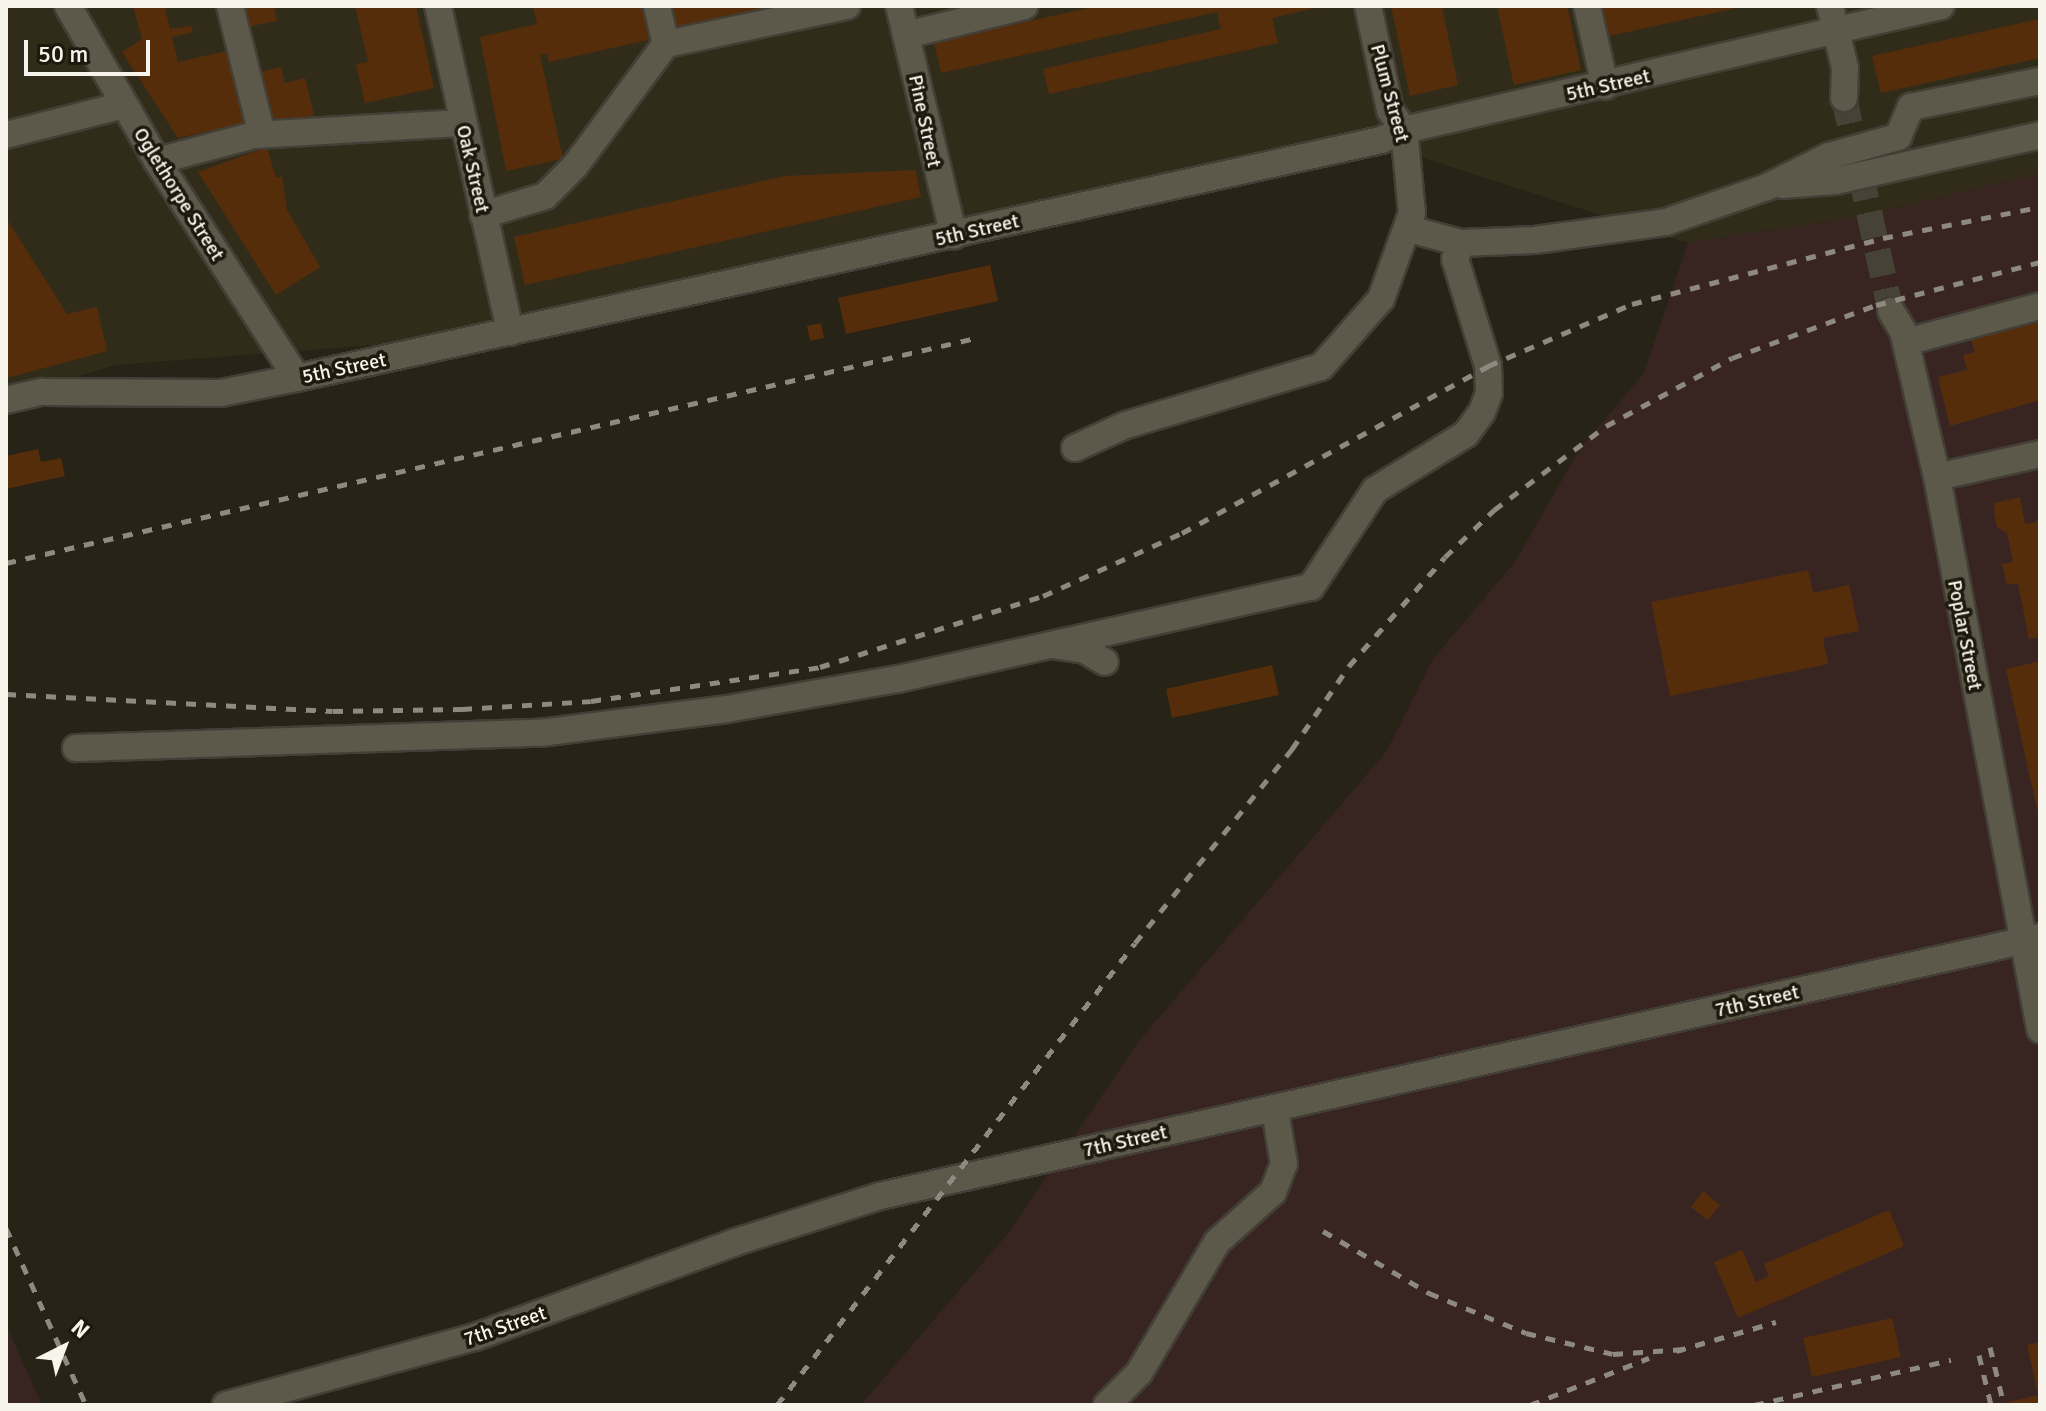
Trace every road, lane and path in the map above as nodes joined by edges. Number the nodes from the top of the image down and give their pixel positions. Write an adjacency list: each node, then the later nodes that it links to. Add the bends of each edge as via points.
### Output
1 (68, 6): 17 (street, Oglethorpe Street)
2 (230, 6): 20 (street)
3 (438, 6): 18 (street, Oak Street)
4 (657, 6): 13 (street)
5 (847, 6): 13 (street)
6 (1025, 6): 12 (street)
7 (1368, 6): 19 (street, Plum Street, via 1390,110)
8 (1587, 6): 15 (street)
9 (1941, 6): 11 (street, 5th Street)
10 (903, 7): 12 (street, Pine Street)
11 (1833, 18): 15 (street, 5th Street); 16 (street)
12 (906, 35): 27 (street, Pine Street)
13 (666, 44): 25 (street, via 575,166 545,196)
14 (2040, 81): 24 (street, via 1911,107 1898,137 1829,156)
15 (1605, 86): 19 (street, 5th Street)
16 (1851, 97)
17 (124, 105): 21 (street); 23 (street, Oglethorpe Street)
18 (462, 123): 20 (street); 25 (street, Oak Street)
19 (1404, 130): 26 (street, Plum Street); 27 (street, 5th Street, via 1381,140)
20 (262, 134): 23 (street)
21 (6, 135)
22 (2040, 135): 24 (street, via 1835,181)
23 (157, 161): 31 (street, Oglethorpe Street)
24 (1767, 187): 28 (street, via 1666,222 1535,240)
25 (483, 215): 30 (street, Oak Street)
26 (1409, 229): 28 (street); 33 (street, via 1381,299 1321,367 1126,425)
27 (954, 236): 30 (street, 5th Street)
28 (1461, 243): 36 (street, via 1455,259 1488,366 1489,393 1482,412 1466,434 1375,490 1311,587)
29 (2040, 306): 35 (street, Poplar Street, via 1902,323)
30 (510, 332): 31 (street, 5th Street)
31 (297, 378): 32 (street, 5th Street, via 221,393 42,392)
32 (6, 400)
33 (1075, 448)
34 (2040, 454): 35 (street)
35 (1937, 477): 39 (street, Poplar Street)
36 (1038, 645): 37 (street, via 1085,650); 38 (street, via 898,679 727,709 540,733)
37 (1105, 662)
38 (76, 748)
39 (2032, 938): 40 (street, Poplar Street); 41 (street, 7th Street)
40 (2040, 1029)
41 (1275, 1110): 42 (street, 7th Street, via 880,1196 460,1342); 43 (street, via 1284,1164 1273,1192 1217,1242 1139,1373)
42 (226, 1405)
43 (1107, 1405)

